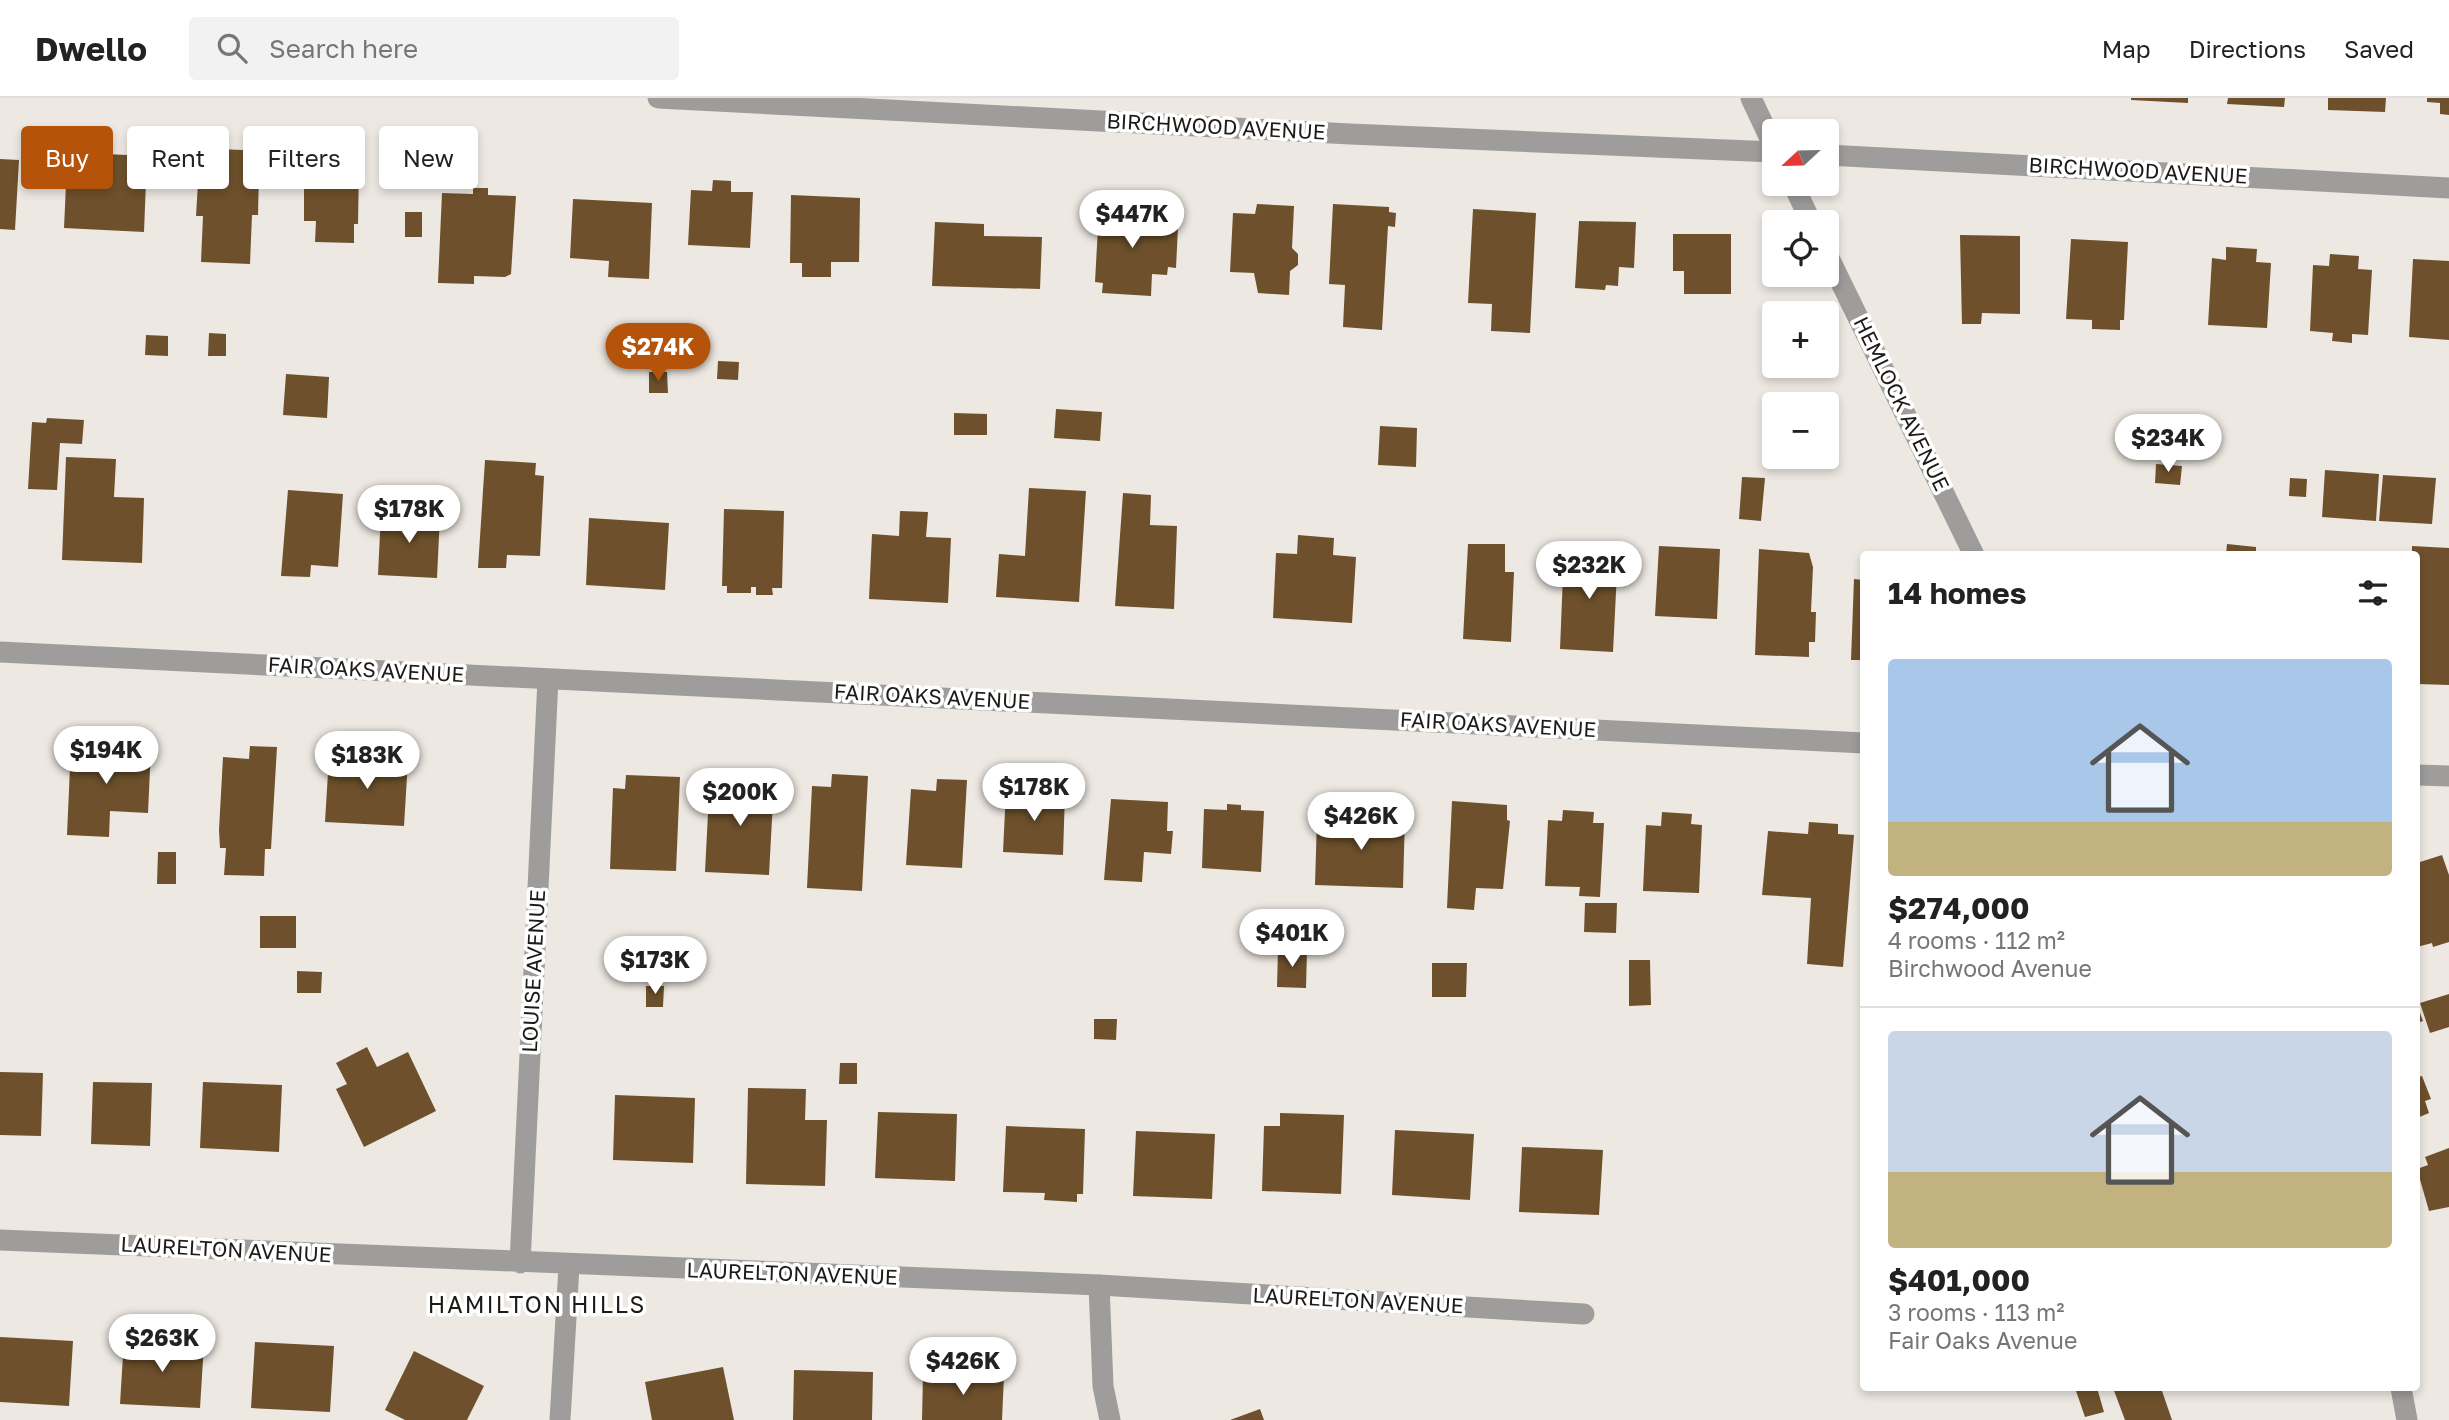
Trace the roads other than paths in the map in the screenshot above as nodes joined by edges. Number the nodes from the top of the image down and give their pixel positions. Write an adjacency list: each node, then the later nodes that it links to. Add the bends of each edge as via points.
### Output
1 (658, 98): 4 (street, BIRCHWOOD AVENUE)
2 (1751, 98): 3 (street)
3 (1762, 121)
4 (1762, 152)
5 (1839, 156): 6 (street, BIRCHWOOD AVENUE)
6 (2449, 188)
7 (1839, 279): 8 (street, HEMLOCK AVENUE)
8 (1972, 551)
9 (0, 652): 10 (street, FAIR OAKS AVENUE)
10 (548, 679): 11 (street, FAIR OAKS AVENUE); 15 (street, LOUISE AVENUE)
11 (1860, 743)
12 (2420, 775): 13 (street)
13 (2449, 776)
14 (0, 1240): 15 (street, LAURELTON AVENUE)
15 (520, 1264): 16 (street, LAURELTON AVENUE)
16 (569, 1266): 17 (street, LAURELTON AVENUE); 20 (street)
17 (1100, 1285): 18 (street, LAURELTON AVENUE); 21 (street, via 1103,1386)
18 (1584, 1314)
19 (2402, 1391): 22 (street)
20 (560, 1420)
21 (1110, 1420)
22 (2407, 1420)

